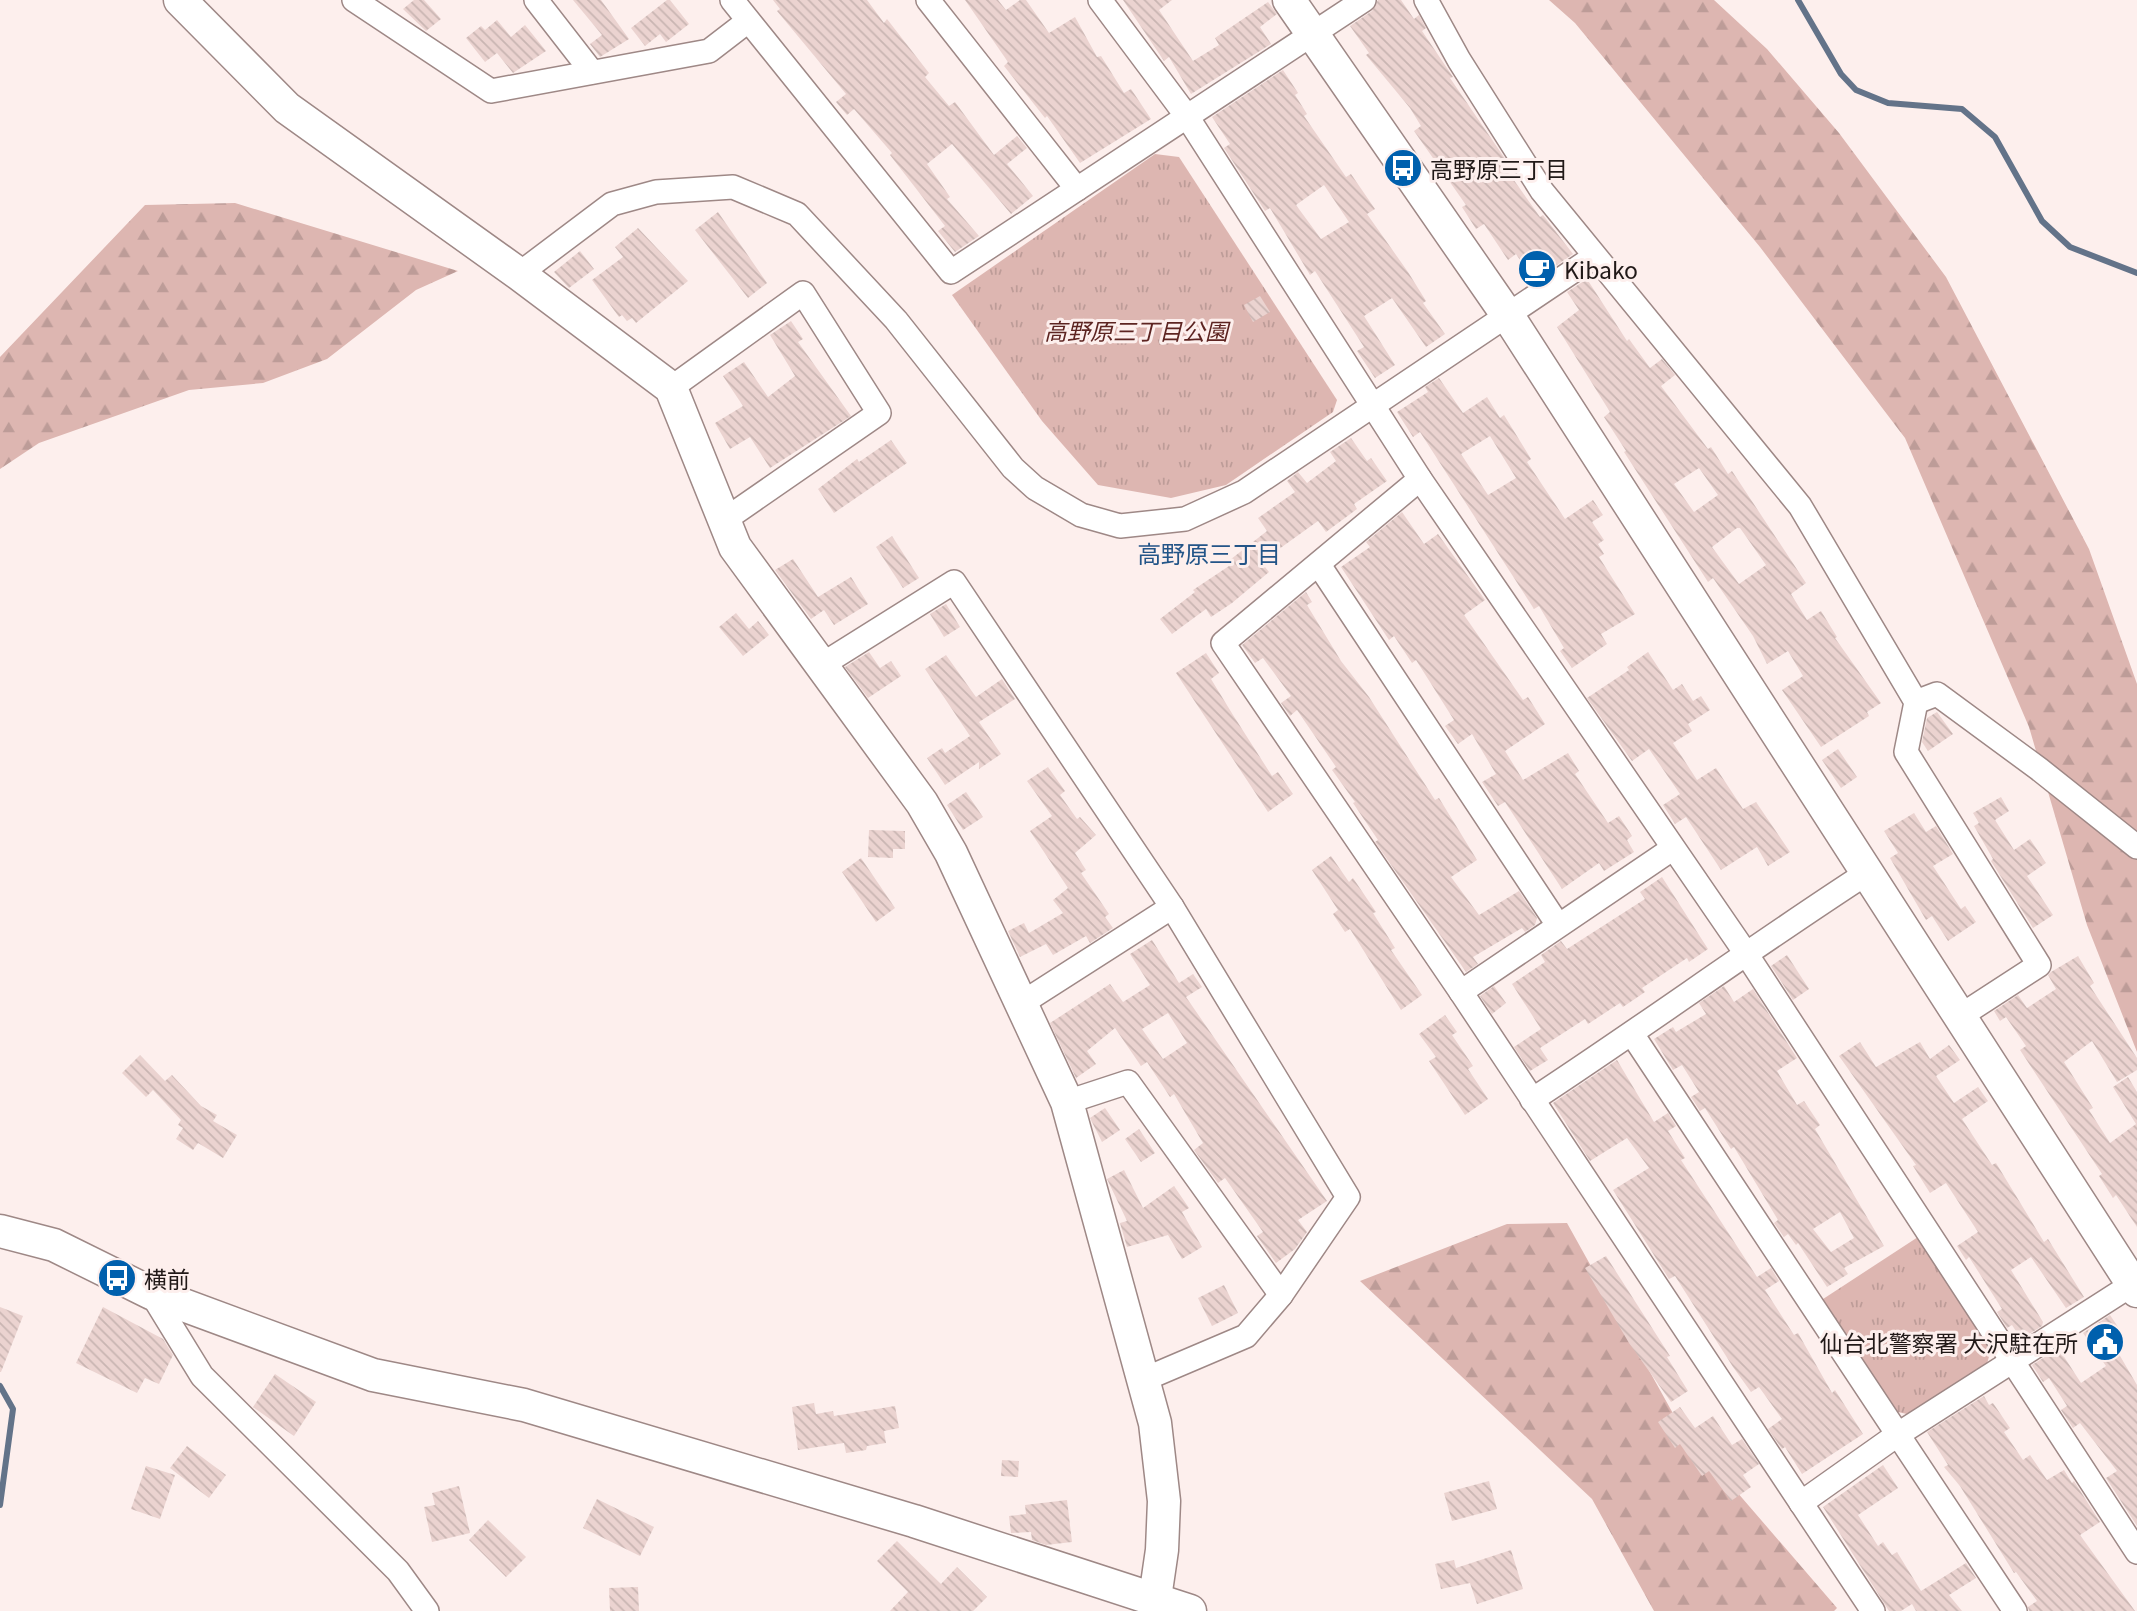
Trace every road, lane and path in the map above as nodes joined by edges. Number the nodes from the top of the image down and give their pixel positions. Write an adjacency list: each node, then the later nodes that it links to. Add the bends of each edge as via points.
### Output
1 (180, 0): 16 (street, via 287,108)
2 (354, 0): 12 (street, via 491,92)
3 (536, 0): 12 (street)
4 (732, 0): 10 (street)
5 (928, 0): 14 (street)
6 (1100, 0): 13 (street)
7 (1289, 0): 11 (street)
8 (1364, 0): 11 (street)
9 (1426, 0): 15 (street, via 1542,191)
10 (748, 21): 12 (street, via 709,51); 14 (street, via 951,272)
11 (1314, 33): 13 (street); 17 (street)
12 (592, 72)
13 (1186, 115): 14 (street); 19 (street)
14 (1077, 189)
15 (1594, 257): 17 (street); 24 (street, via 1800,506)
16 (519, 274): 18 (street); 19 (street, via 612,204 656,192 733,187 797,214 896,320 1020,475 1081,515 1120,526 1185,519 1244,492)
17 (1508, 316): 19 (street); 27 (street)
18 (671, 388): 21 (street); 21 (street, via 803,293 879,413)
19 (1373, 408): 20 (street)
20 (1420, 480): 22 (street); 26 (street)
21 (723, 521): 23 (street, via 735,547)
22 (1320, 565): 29 (street); 31 (street, via 1223,643)
23 (820, 666): 28 (street, via 954,582); 32 (street, via 922,803)
24 (1916, 702): 25 (street, via 1937,694); 33 (street, via 1906,751 2039,965)
25 (2137, 847)
26 (1672, 849): 29 (street); 30 (street)
27 (1867, 873): 30 (street); 33 (street)
28 (1172, 907): 32 (street); 40 (street, via 1348,1197)
29 (1558, 925): 31 (street)
30 (1745, 952): 34 (street); 41 (street)
31 (1461, 992): 35 (street)
32 (1023, 1003): 36 (street)
33 (1962, 1015): 38 (street)
34 (1632, 1034): 35 (street); 43 (street)
35 (1532, 1100): 44 (street)
36 (1068, 1102): 40 (street, via 1128,1082); 42 (street)
37 (0, 1231): 39 (street, via 54,1245)
38 (2135, 1287): 41 (street)
39 (151, 1293): 46 (street, via 373,1375 524,1405); 47 (street, via 202,1376 398,1571)
40 (1281, 1295): 42 (street, via 1247,1336)
41 (2012, 1363): 43 (street); 45 (street)
42 (1145, 1379): 46 (street, via 1164,1501)
43 (1897, 1435): 44 (street); 50 (street)
44 (1801, 1503): 49 (street)
45 (2137, 1552)
46 (1155, 1598): 48 (street)
47 (427, 1611)
48 (1190, 1611)
49 (1873, 1611)
50 (2015, 1611)

